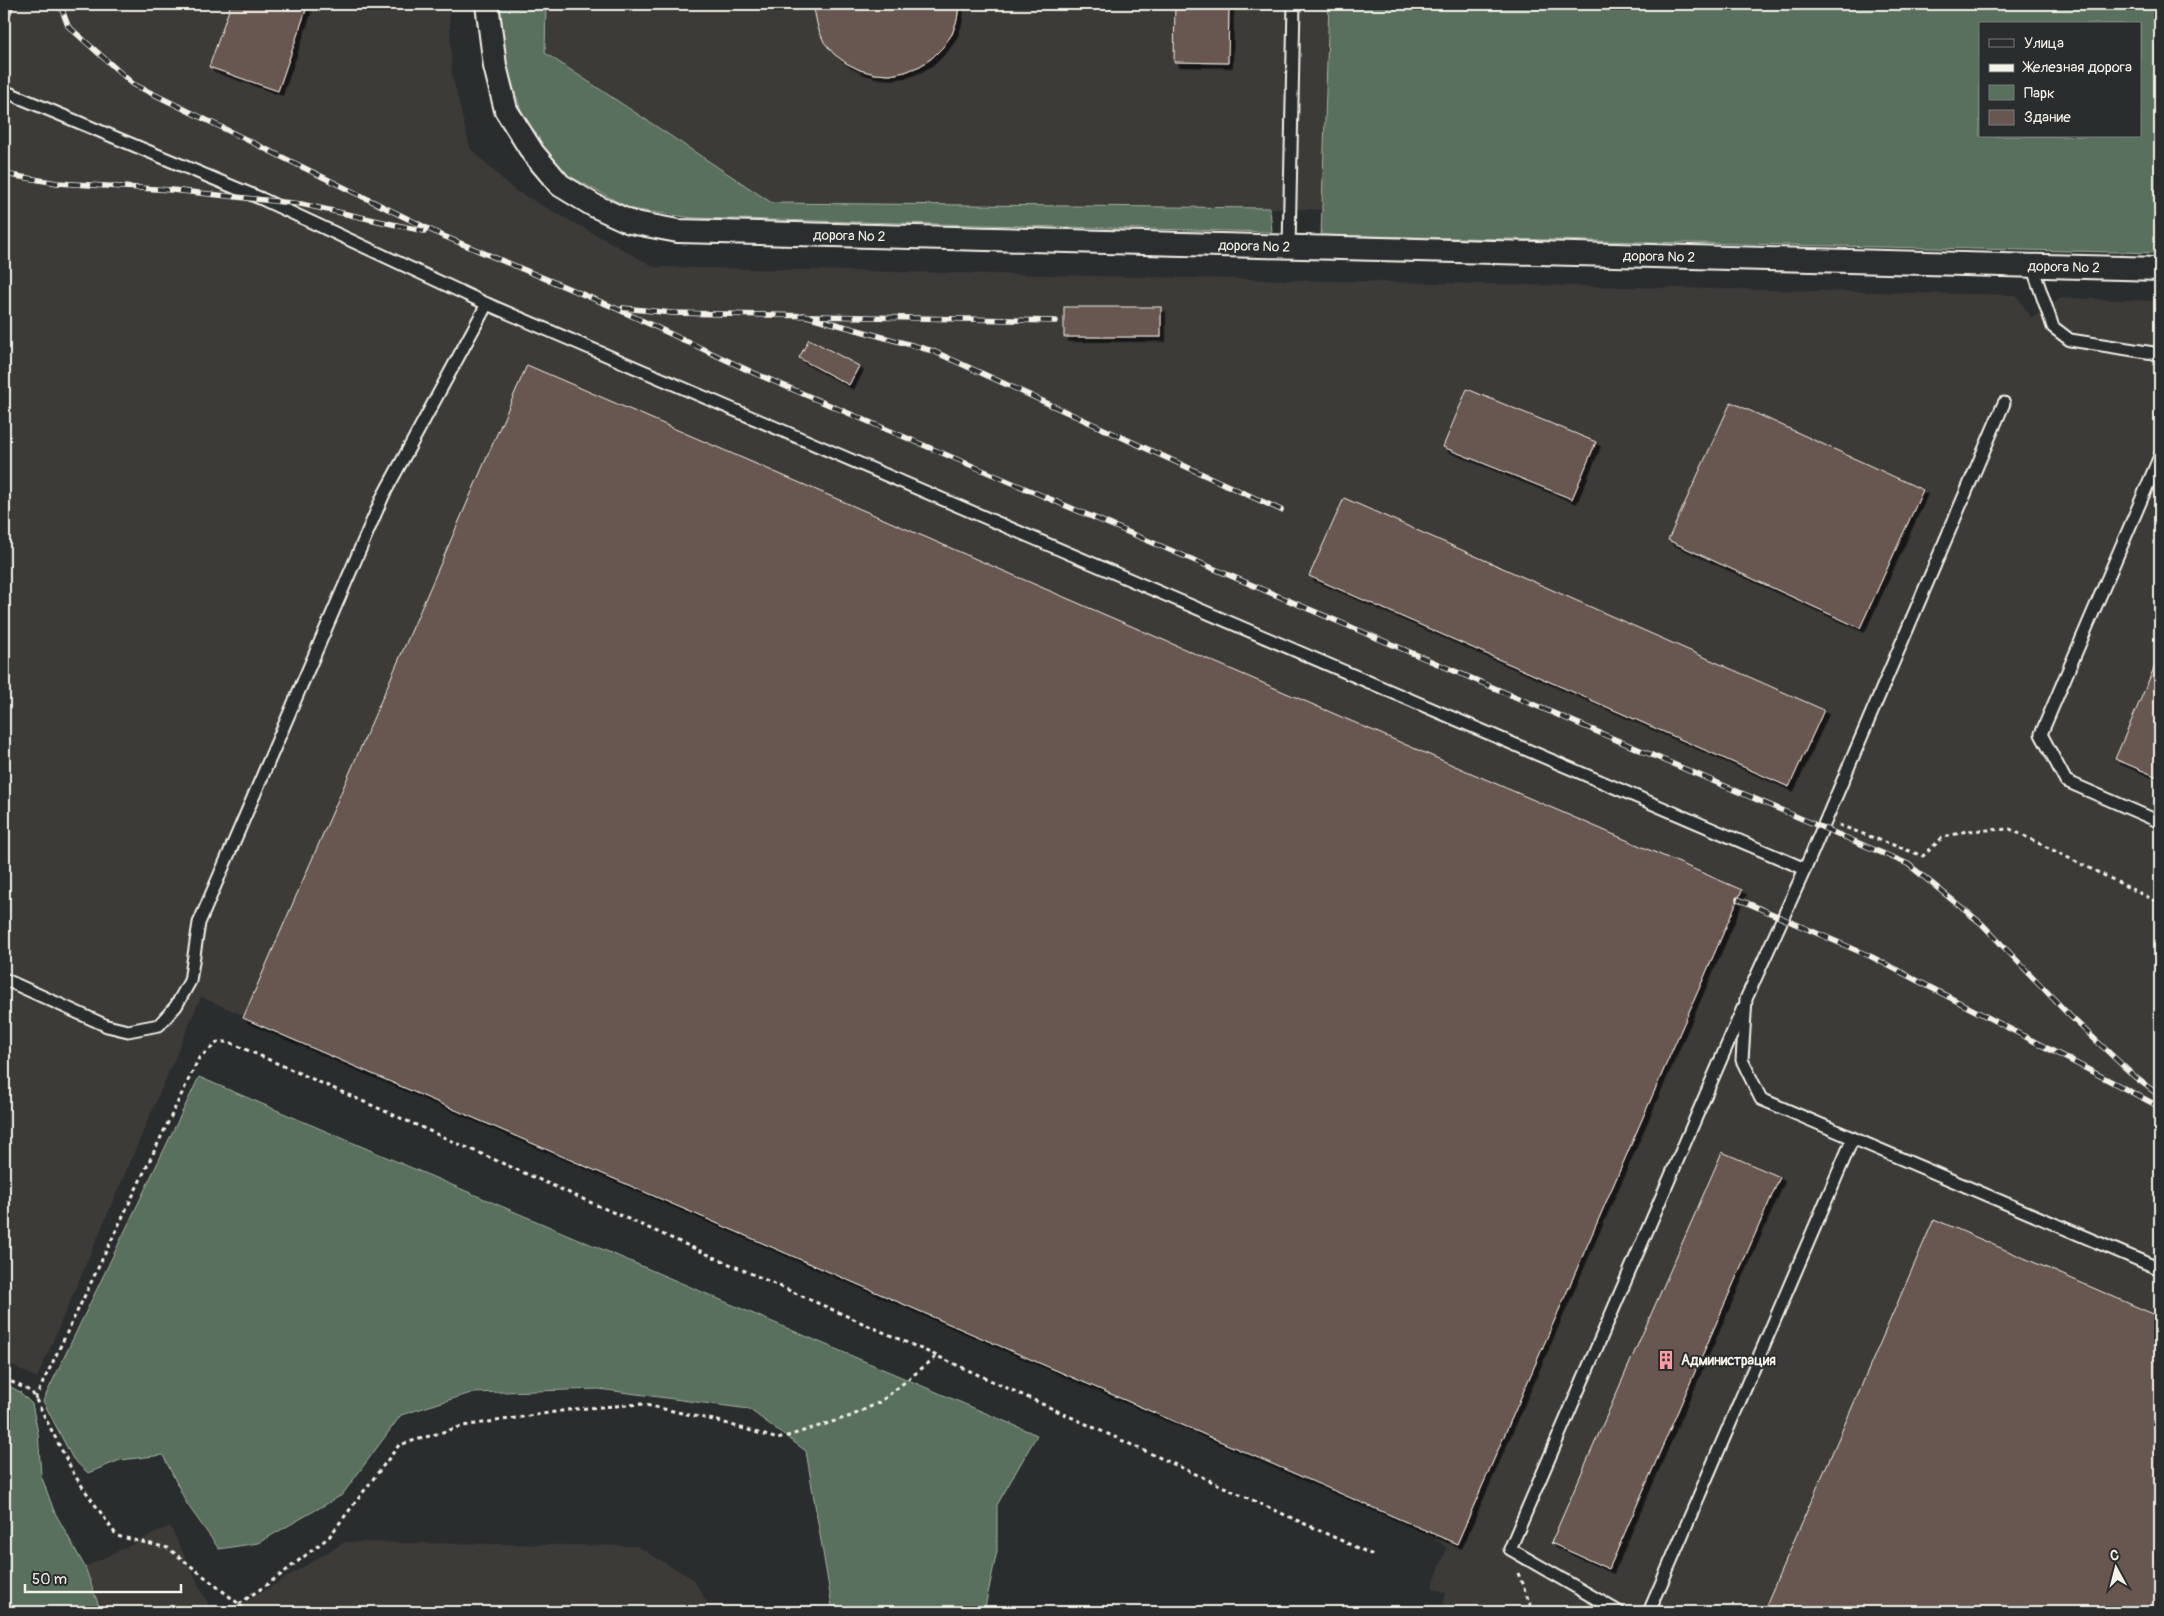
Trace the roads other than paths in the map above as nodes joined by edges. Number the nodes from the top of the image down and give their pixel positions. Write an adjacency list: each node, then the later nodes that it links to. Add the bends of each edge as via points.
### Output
1 (7, 4): 4 (lane)
2 (487, 4): 6 (street, дорога № 2, via 495,66 506,110 533,153 560,185 630,222 678,231)
3 (1294, 4): 6 (lane)
4 (4, 12)
5 (4, 91): 9 (lane, via 262,199)
6 (1288, 248): 7 (street, дорога № 2)
7 (2032, 266): 8 (street, дорога № 2); 10 (lane, via 2053,327 2070,340)
8 (2160, 269)
9 (487, 304): 14 (lane); 15 (lane, via 383,496 199,923 190,980 176,1006 159,1025 128,1031 107,1026)
10 (2160, 354)
11 (2004, 403): 14 (lane)
12 (2160, 456): 13 (lane, via 2041,734 2066,781)
13 (2160, 822)
14 (1805, 869): 16 (lane)
15 (4, 979)
16 (1746, 999): 17 (lane, via 1742,1060 1761,1099); 19 (lane, via 1510,1549)
17 (1852, 1138): 18 (lane); 20 (lane)
18 (2160, 1268)
19 (1619, 1612)
20 (1649, 1612)

